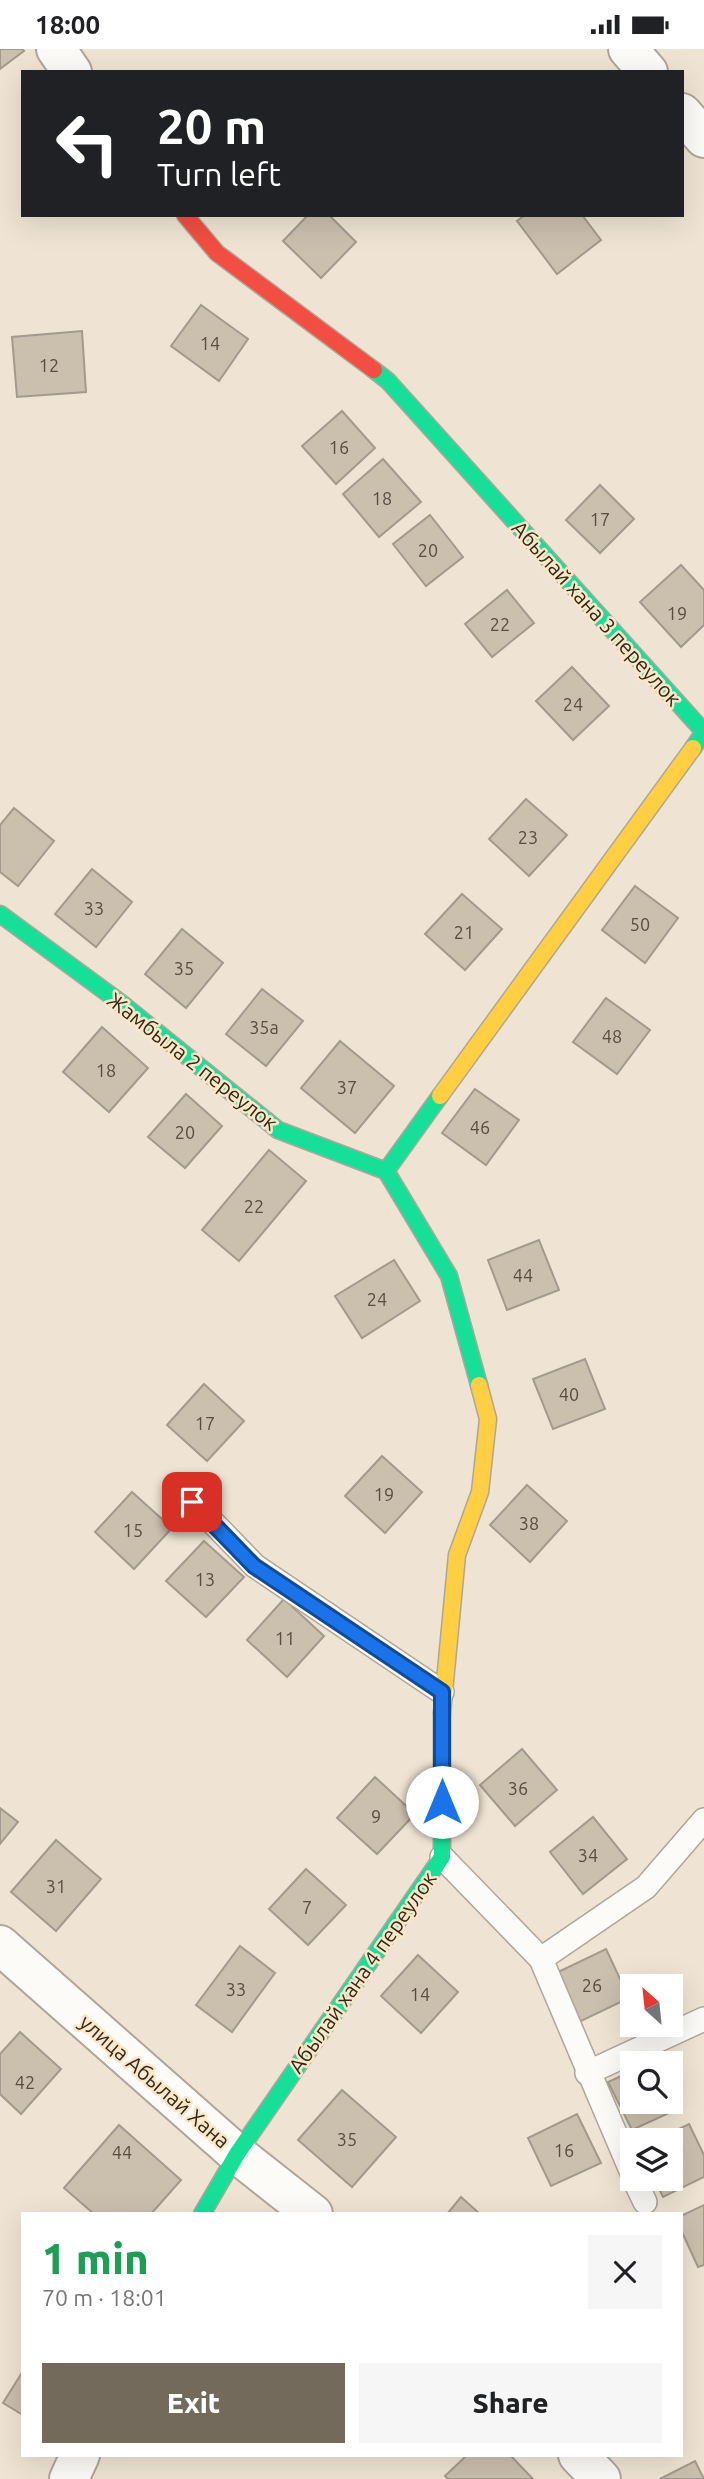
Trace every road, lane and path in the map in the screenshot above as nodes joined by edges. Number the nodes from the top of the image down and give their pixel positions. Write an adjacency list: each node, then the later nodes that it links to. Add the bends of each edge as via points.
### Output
1 (56, 49): 3 (street)
2 (628, 49): 4 (street)
3 (71, 70)
4 (646, 70)
5 (684, 115): 6 (street)
6 (704, 138)
7 (187, 217): 9 (street, Абылай хана 3 переулок, via 217,253 388,380 704,732)
8 (0, 914): 9 (street, Жамбыла 2 переулок, via 121,1003 278,1130)
9 (386, 1171): 11 (street, Абылай хана 4 переулок, via 449,1276 488,1419 480,1492 457,1555)
10 (192, 1502): 11 (lane, via 254,1566)
11 (442, 1692): 13 (street, Абылай хана 4 переулок)
12 (704, 1820): 15 (lane, via 646,1887)
13 (442, 1857): 15 (lane); 19 (street, Абылай хана 4 переулок)
14 (0, 1945): 19 (street, улица Абылай Хана)
15 (541, 1959): 17 (lane)
16 (704, 2019): 17 (lane)
17 (587, 2073): 18 (lane)
18 (620, 2146)
19 (237, 2154): 22 (street, Абылай хана 4 переулок); 23 (street, улица Абылай Хана)
20 (640, 2191): 21 (lane)
21 (645, 2202)
22 (203, 2212)
23 (310, 2212)
24 (79, 2457): 26 (street)
25 (580, 2457): 27 (street)
26 (69, 2479)
27 (601, 2479)

